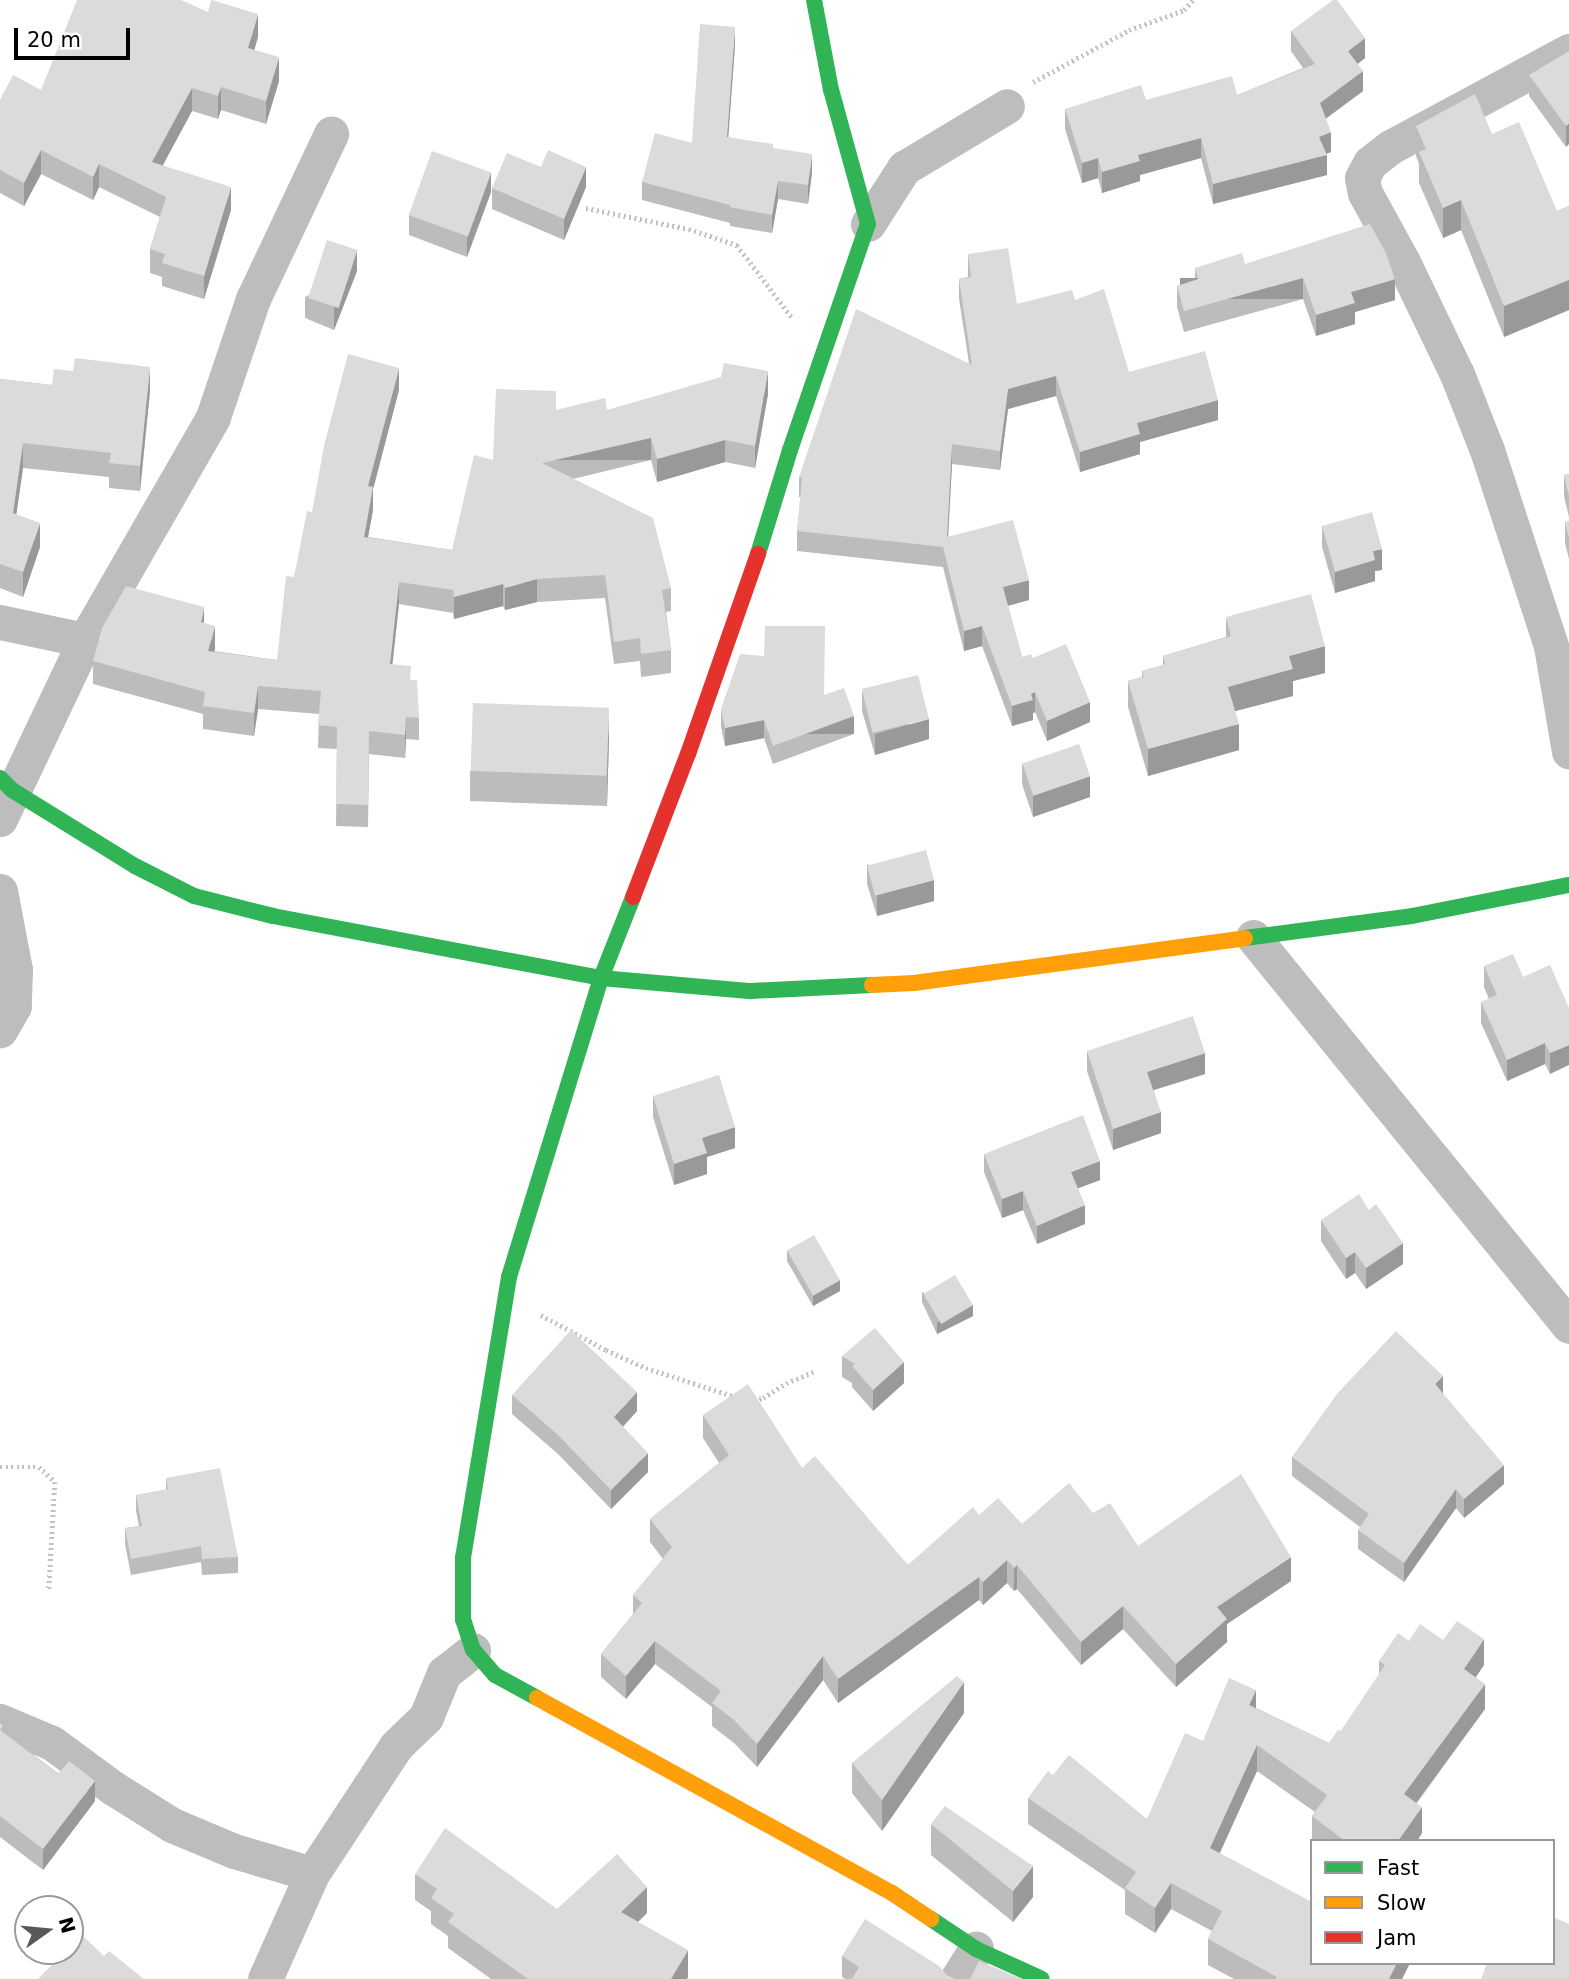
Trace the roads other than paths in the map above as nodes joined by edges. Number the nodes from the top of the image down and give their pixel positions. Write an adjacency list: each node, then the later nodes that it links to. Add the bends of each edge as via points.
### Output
1 (814, 0): 5 (street, via 831,90)
2 (1569, 51): 8 (street, via 1389,148 1370,163 1362,178 1364,193 1457,374 1487,450 1551,646)
3 (1007, 106): 5 (street, via 905,168)
4 (331, 134): 7 (street, via 253,299 214,417)
5 (869, 224): 13 (street, via 688,754)
6 (0, 622): 7 (street)
7 (85, 640): 9 (street)
8 (1569, 751)
9 (4, 796): 13 (street, via 194,896 272,916)
10 (1569, 885): 12 (street, via 1412,916)
11 (0, 891): 14 (street, via 15,970 14,1006)
12 (1252, 937): 13 (street, via 914,983 751,991); 15 (street)
13 (601, 978): 16 (street, via 509,1277 463,1558 463,1620)
14 (0, 1030)
15 (1569, 1326)
16 (472, 1650): 18 (street, via 444,1672 426,1717 396,1746); 19 (street, via 495,1675 892,1893)
17 (0, 1721): 18 (street, via 52,1743 172,1825)
18 (312, 1874): 20 (street)
19 (976, 1949): 21 (street); 22 (street)
20 (265, 1979)
21 (957, 1979)
22 (1042, 1979)

